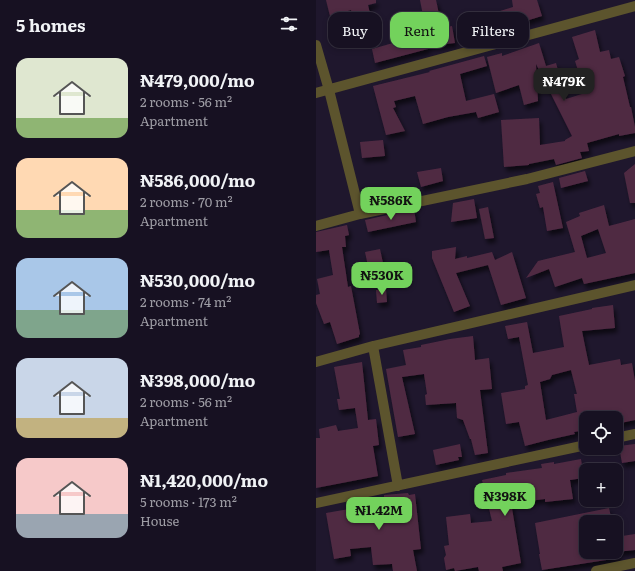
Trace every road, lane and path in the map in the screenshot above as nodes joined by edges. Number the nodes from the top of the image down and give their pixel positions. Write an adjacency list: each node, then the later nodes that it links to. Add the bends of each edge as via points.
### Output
1 (635, 6): 3 (street)
2 (316, 45): 3 (street)
3 (329, 90): 4 (street); 6 (street)
4 (316, 93)
5 (635, 152): 6 (street, via 527,179)
6 (360, 214): 7 (street)
7 (316, 226)
8 (635, 285): 9 (street)
9 (373, 346): 10 (street); 14 (street)
10 (316, 362)
11 (635, 434): 12 (street)
12 (623, 437)
13 (579, 447): 14 (street)
14 (398, 486): 15 (street)
15 (316, 503)
16 (635, 563): 17 (street)
17 (596, 571)

